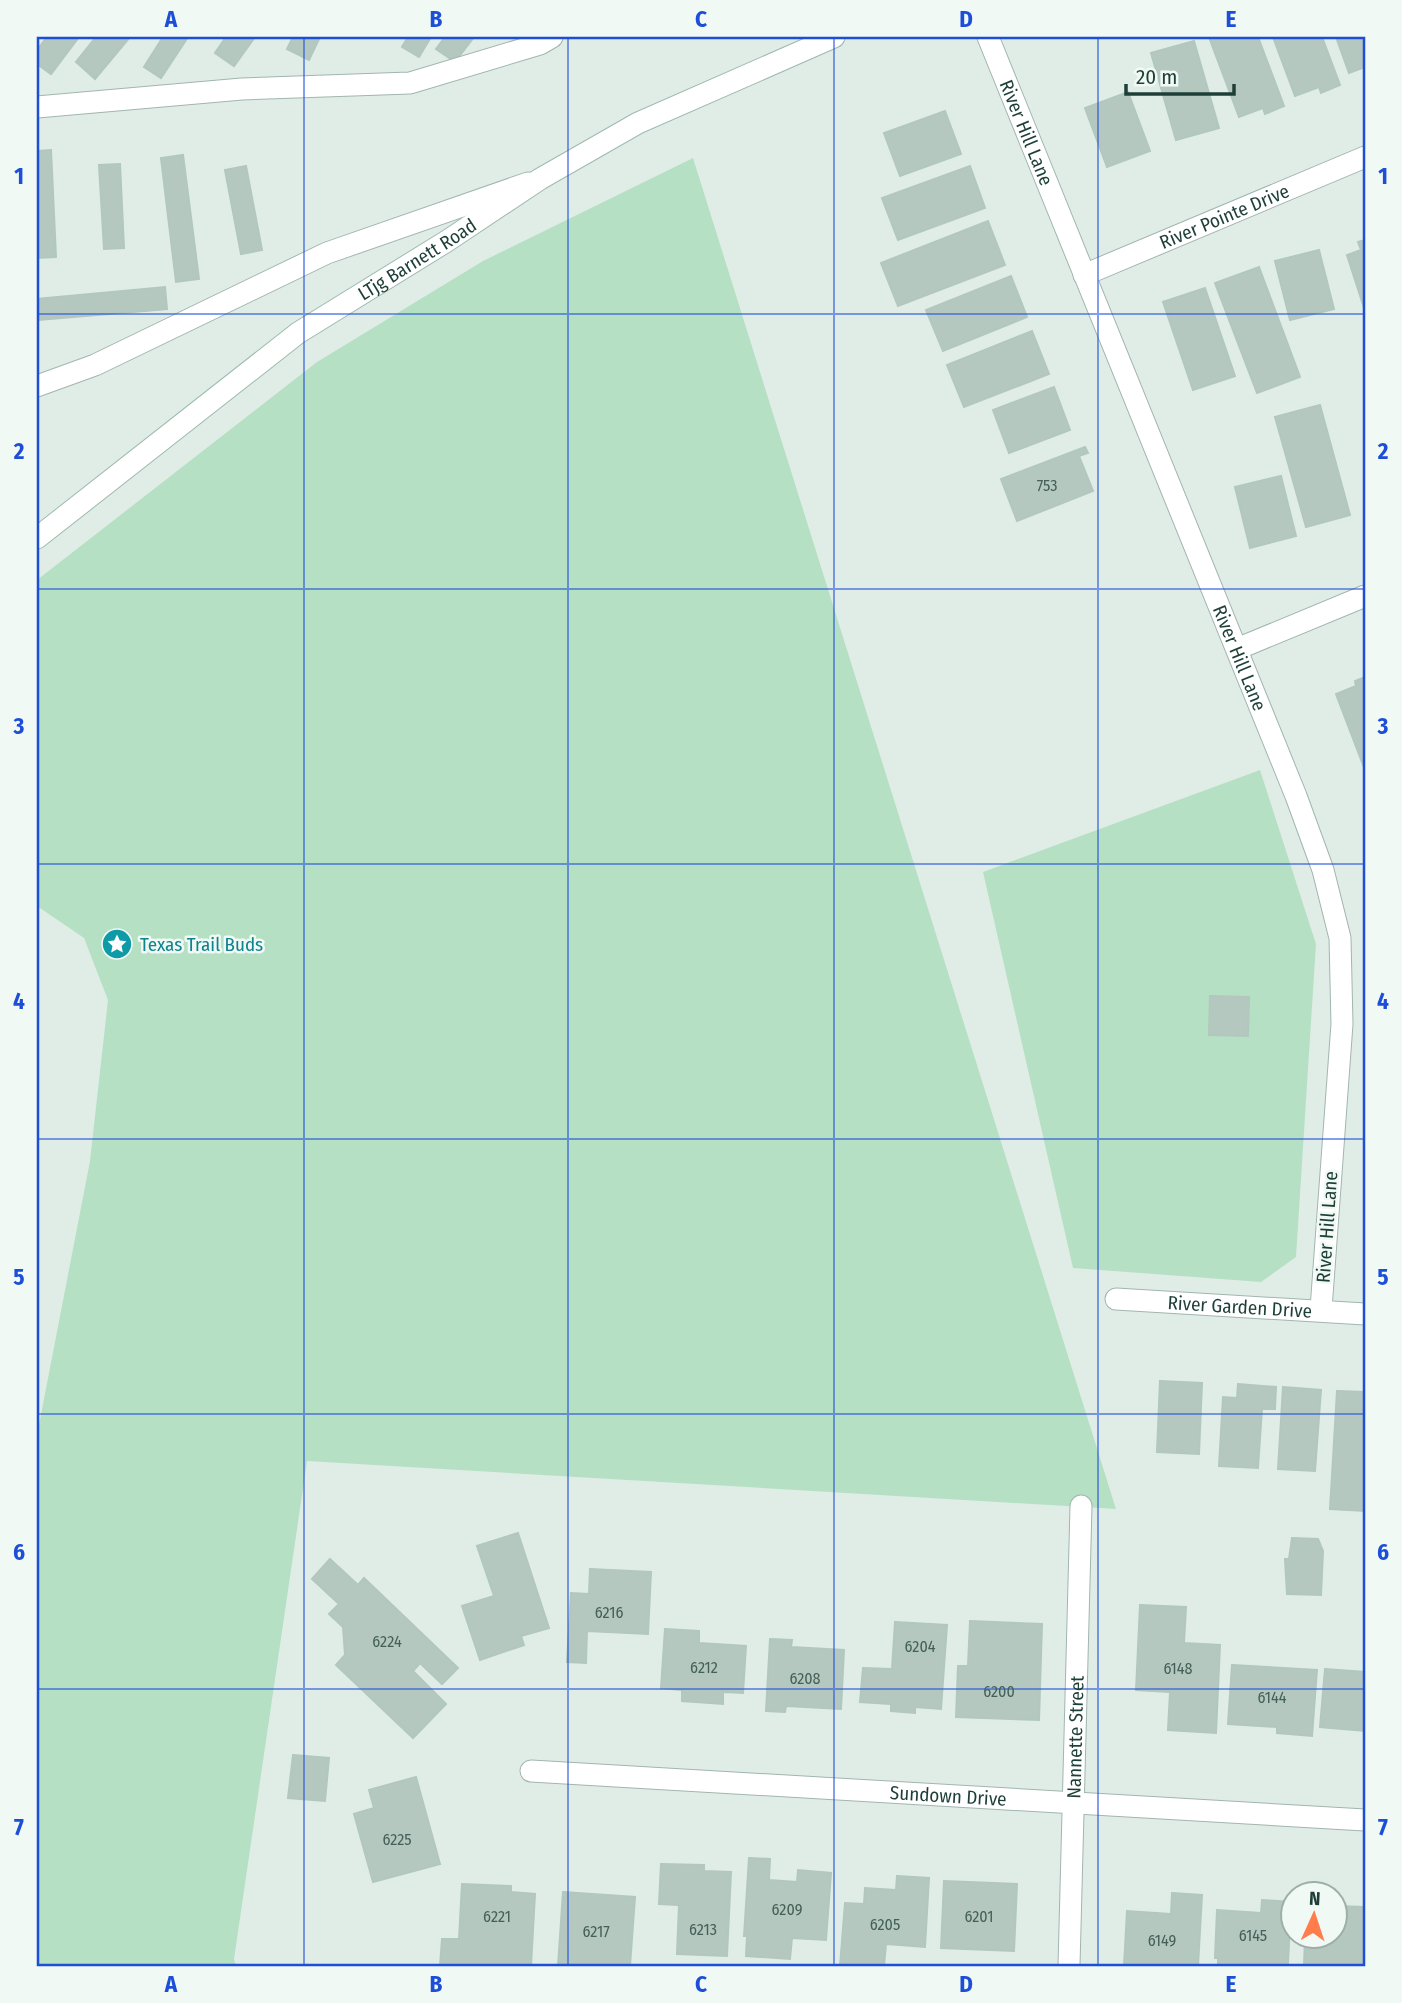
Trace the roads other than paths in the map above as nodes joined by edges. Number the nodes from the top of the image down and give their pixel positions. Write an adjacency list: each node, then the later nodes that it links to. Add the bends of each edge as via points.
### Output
1 (552, 37): 4 (street, via 410,83 242,89)
2 (834, 37): 6 (street, LTjg Barnett Road, via 638,123)
3 (988, 37): 7 (street, River Hill Lane)
4 (37, 107)
5 (1365, 157): 7 (street, River Pointe Drive)
6 (540, 179): 8 (street, via 327,253 94,365); 9 (street, LTjg Barnett Road, via 298,333)
7 (1084, 275): 11 (street, River Hill Lane)
8 (37, 386)
9 (37, 538)
10 (1365, 596): 11 (street)
11 (1237, 649): 13 (street, River Hill Lane, via 1319,858 1340,938 1342,1024)
12 (1116, 1299): 13 (street, River Garden Drive)
13 (1321, 1310): 14 (street, River Garden Drive)
14 (1365, 1314)
15 (1081, 1506): 17 (street, Nannette Street)
16 (531, 1771): 17 (street, Sundown Drive)
17 (1074, 1803): 18 (street, Sundown Drive); 19 (street, Nannette Street)
18 (1365, 1820)
19 (1069, 1966)

